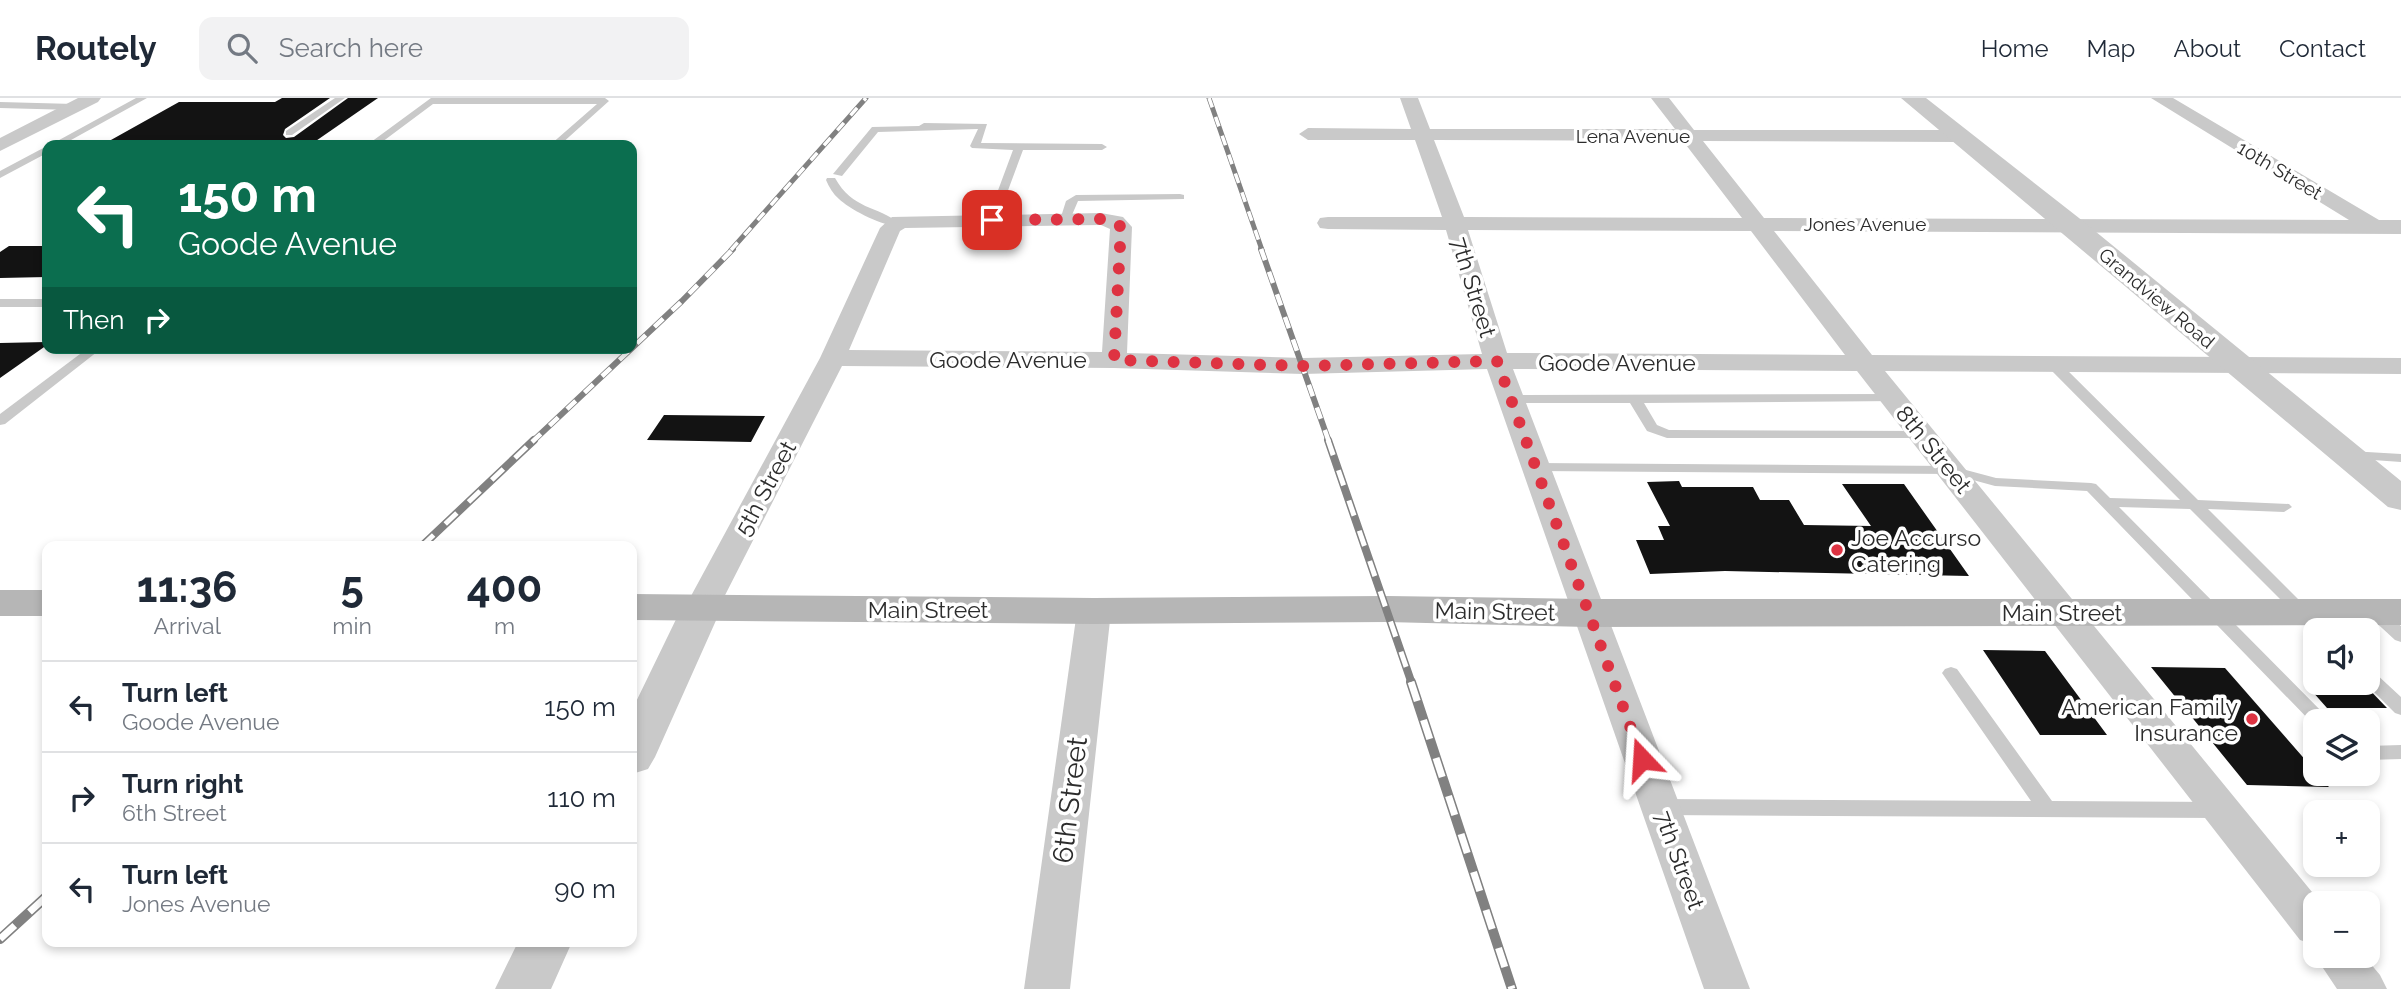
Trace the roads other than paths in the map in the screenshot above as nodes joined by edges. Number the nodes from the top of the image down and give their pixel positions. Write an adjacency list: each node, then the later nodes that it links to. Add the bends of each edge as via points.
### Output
1 (92, 98): 9 (street)
2 (143, 98): 15 (lane)
3 (341, 98): 10 (lane)
4 (1409, 98): 12 (street, 7th Street)
5 (1660, 98): 13 (street, 8th Street)
6 (1912, 98): 14 (street, Grandview Road)
7 (2160, 98): 31 (street, 10th Street)
8 (0, 105): 9 (lane)
9 (74, 107): 18 (street)
10 (289, 133)
11 (1308, 134): 12 (street, Lena Avenue)
12 (1424, 136): 13 (street, Lena Avenue); 28 (street, 7th Street)
13 (1690, 136): 14 (street, Lena Avenue); 29 (street, 8th Street)
14 (1959, 136): 30 (street, Grandview Road)
15 (64, 140)
16 (379, 140): 17 (lane, via 431,101 605,101)
17 (561, 140)
18 (0, 145)
19 (1019, 147): 20 (lane); 25 (lane); 26 (lane, via 975,146 984,126 875,130 835,177 836,193 856,207)
20 (1102, 147)
21 (42, 152): 22 (lane)
22 (0, 174)
23 (1180, 197): 24 (lane, via 1076,198)
24 (1065, 219): 25 (street); 38 (street, via 1115,222 1121,227)
25 (992, 220): 26 (street)
26 (898, 223): 37 (street, 5th Street, via 891,228)
27 (1328, 223): 28 (street, Jones Avenue)
28 (1455, 223): 29 (street, Jones Avenue); 39 (street, 7th Street)
29 (1759, 224): 30 (street, Jones Avenue); 41 (street, 8th Street)
30 (2070, 225): 31 (street, Jones Avenue); 42 (street, Grandview Road)
31 (2376, 227): 32 (street, Jones Avenue); 33 (street, 10th Street)
32 (2401, 228)
33 (2401, 243)
34 (0, 303): 35 (lane)
35 (42, 303)
36 (88, 354): 47 (lane)
37 (833, 358): 38 (street, Goode Avenue); 58 (street, 5th Street)
38 (1114, 360): 39 (street, Goode Avenue, via 1303,366)
39 (1497, 361): 41 (street, Goode Avenue); 45 (street, 7th Street)
40 (2053, 364): 41 (street, Goode Avenue); 42 (street, Goode Avenue); 55 (lane)
41 (1866, 365): 44 (street, 8th Street)
42 (2238, 366): 43 (street, Goode Avenue); 49 (street, Grandview Road)
43 (2401, 366)
44 (1893, 398): 46 (lane); 48 (street, 8th Street)
45 (1511, 399): 46 (lane); 51 (street, 7th Street)
46 (1635, 399): 48 (lane, via 1652,428 1667,435)
47 (0, 421)
48 (1923, 435): 52 (street, 8th Street)
49 (2347, 455): 50 (lane); 53 (street, Grandview Road)
50 (2401, 458)
51 (1535, 467): 52 (lane); 62 (street, 7th Street)
52 (1951, 470): 54 (lane, via 1995,482 2091,487); 60 (street, 8th Street)
53 (2401, 499)
54 (2107, 502): 55 (lane); 61 (lane)
55 (2189, 503): 56 (lane); 63 (lane)
56 (2284, 507)
57 (637, 607): 58 (main road, Main Street)
58 (702, 607): 59 (main road, Main Street); 69 (street, 5th Street)
59 (1094, 611): 62 (main road, Main Street); 79 (street, 6th Street)
60 (2065, 612): 61 (main road, Main Street); 62 (main road, Main Street); 74 (street, 8th Street)
61 (2216, 612): 64 (main road, Main Street); 68 (lane)
62 (1588, 613): 72 (street, 7th Street)
63 (2308, 618)
64 (2303, 620)
65 (1951, 673): 73 (lane)
66 (2380, 688): 67 (lane)
67 (2401, 708)
68 (2310, 709)
69 (637, 746)
70 (2380, 752): 71 (lane)
71 (2401, 752)
72 (1660, 807): 73 (lane); 80 (street, 7th Street)
73 (2047, 809): 74 (lane)
74 (2222, 810): 75 (street, 8th Street)
75 (2303, 913)
76 (543, 947): 78 (street)
77 (2347, 968): 81 (street)
78 (523, 989)
79 (1047, 989)
80 (1727, 989)
81 (2364, 989)

